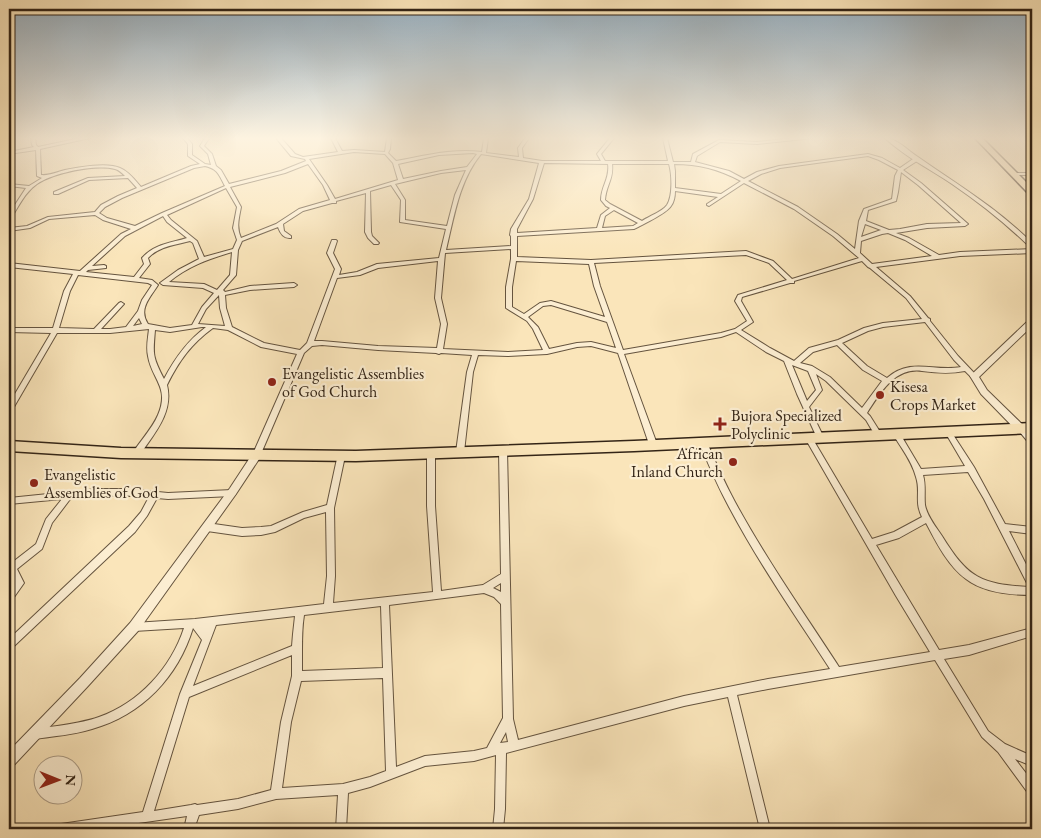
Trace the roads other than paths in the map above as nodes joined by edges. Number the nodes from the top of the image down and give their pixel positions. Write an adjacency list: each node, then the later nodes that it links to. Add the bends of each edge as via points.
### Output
1 (39, 177): 22 (street)
2 (50, 177): 22 (street)
3 (169, 177): 28 (street)
4 (221, 177): 26 (street)
5 (266, 177): 26 (street)
6 (320, 177): 33 (street)
7 (400, 177): 20 (street)
8 (418, 177): 20 (street)
9 (465, 177): 44 (street)
10 (538, 177): 49 (street, via 531,199 515,224)
11 (609, 177): 35 (street, via 602,192 603,200)
12 (673, 177): 27 (street)
13 (737, 177): 21 (street)
14 (751, 177): 21 (street)
15 (898, 177): 39 (street, via 894,200 869,208)
16 (908, 177): 47 (street, via 965,224)
17 (946, 177): 56 (street, via 993,211)
18 (1017, 177): 30 (main road)
19 (126, 178): 28 (street); 31 (street, via 88,179)
20 (401, 181): 23 (street)
21 (744, 181): 32 (street); 61 (street, via 801,211)
22 (37, 182): 25 (street)
23 (393, 184): 29 (street); 44 (street, via 403,200 402,221)
24 (9, 185): 25 (street)
25 (30, 187): 38 (street)
26 (229, 188): 37 (street); 52 (street, via 239,207 235,234)
27 (673, 188): 32 (street); 40 (street, via 668,206)
28 (140, 189): 36 (street)
29 (368, 192): 33 (street); 55 (street, via 369,235)
30 (1032, 192)
31 (56, 193)
32 (722, 196): 34 (street)
33 (334, 202): 42 (street, via 296,212)
34 (709, 206)
35 (613, 208): 40 (street); 46 (street, via 603,215)
36 (96, 213): 41 (street); 45 (street, via 48,218 28,227)
37 (164, 214): 43 (street); 51 (street)
38 (9, 217)
39 (862, 221): 47 (street); 53 (street)
40 (643, 223): 46 (street, via 634,227)
41 (125, 224): 43 (street); 48 (street)
42 (280, 224): 50 (street, via 282,232); 52 (street)
43 (135, 228): 48 (street)
44 (448, 228): 60 (street)
45 (9, 229)
46 (599, 230): 49 (street)
47 (890, 231): 53 (street); 62 (street)
48 (126, 233): 71 (street)
49 (513, 235): 57 (street)
50 (289, 237)
51 (191, 239): 64 (street); 74 (street, via 148,254 145,258 148,264)
52 (240, 240): 58 (street)
53 (858, 240): 61 (street)
54 (334, 241): 73 (street, via 330,251 338,269)
55 (376, 243)
56 (1032, 246)
57 (513, 247): 60 (street); 63 (street)
58 (235, 250): 64 (street); 79 (street, via 235,272)
59 (1032, 251): 62 (street)
60 (443, 252): 65 (street)
61 (857, 254): 66 (street)
62 (938, 257): 69 (street)
63 (514, 258): 67 (street); 82 (street, via 508,304 512,310)
64 (202, 259): 77 (street, via 183,268)
65 (441, 259): 73 (street, via 377,266 358,274); 100 (street, via 438,298 444,324)
66 (863, 259): 69 (street); 75 (street)
67 (591, 262): 75 (street, via 746,253 771,262); 84 (street)
68 (9, 265): 72 (street)
69 (870, 266): 83 (street, via 908,297)
70 (104, 267): 71 (street)
71 (86, 268): 72 (street)
72 (78, 273): 74 (street); 91 (street, via 67,291)
73 (335, 277): 98 (street)
74 (136, 278): 76 (street)
75 (792, 282): 95 (street, via 738,298 750,322)
76 (154, 283): 77 (street); 81 (street)
77 (164, 283): 79 (street, via 204,286)
78 (294, 285): 79 (street)
79 (221, 293): 87 (street, via 204,308); 90 (street)
80 (121, 304): 94 (street)
81 (140, 312): 86 (street, via 140,319); 89 (street)
82 (525, 316): 84 (street, via 542,304 551,303); 101 (street, via 536,328)
83 (928, 320): 97 (street, via 866,329); 107 (street)
84 (610, 321): 102 (street)
85 (1032, 322): 108 (street)
86 (149, 326): 89 (street); 92 (street); 96 (street)
87 (194, 326): 88 (street); 92 (street)
88 (212, 326): 90 (street); 110 (street, via 183,350)
89 (128, 328): 94 (street)
90 (228, 328): 99 (street, via 263,345)
91 (56, 329): 93 (street); 94 (street); 112 (street)
92 (163, 329): 96 (street)
93 (9, 330)
94 (96, 330)
95 (737, 330): 102 (street); 104 (street)
96 (152, 337): 110 (street, via 151,357)
97 (837, 342): 105 (street, via 811,350); 109 (street, via 865,368)
98 (310, 344): 99 (street); 100 (street)
99 (301, 352): 127 (street)
100 (439, 352): 103 (street)
101 (547, 352): 102 (street, via 592,344); 103 (street)
102 (622, 352): 121 (street)
103 (475, 354): 124 (street)
104 (787, 360): 105 (street); 111 (street)
105 (795, 364): 106 (street)
106 (810, 368): 111 (street, via 819,390); 113 (street, via 828,379)
107 (966, 368): 108 (street); 109 (street, via 947,372 905,369)
108 (974, 376): 114 (street, via 984,392)
109 (887, 381): 113 (street)
110 (164, 386): 125 (street, via 163,412)
111 (806, 407): 118 (street)
112 (9, 410)
113 (863, 413): 117 (street)
114 (1027, 429): 115 (main road); 119 (street)
115 (948, 432): 116 (main road); 129 (street)
116 (897, 434): 117 (main road); 130 (street)
117 (878, 435): 118 (main road)
118 (815, 438): 120 (main road); 140 (street)
119 (1032, 441)
120 (703, 442): 121 (main road); 160 (street, via 729,501 759,553)
121 (654, 444): 123 (main road)
122 (9, 446): 125 (main road)
123 (503, 450): 124 (main road); 142 (street)
124 (460, 452): 126 (main road)
125 (136, 454): 127 (main road)
126 (431, 454): 128 (main road); 146 (street)
127 (256, 456): 128 (main road); 131 (street)
128 (341, 456): 135 (street)
129 (971, 469): 130 (street); 138 (street)
130 (919, 472): 136 (street, via 922,482 920,500)
131 (232, 493): 133 (street); 137 (street)
132 (70, 494): 133 (street); 134 (street); 141 (street, via 49,521 39,546)
133 (155, 494): 157 (street, via 132,529)
134 (9, 500)
135 (330, 508): 137 (street, via 261,531); 150 (street)
136 (927, 518): 140 (street, via 896,535); 145 (street, via 968,576 997,587)
137 (207, 527): 154 (street)
138 (1003, 527): 139 (street); 143 (street)
139 (1032, 530)
140 (870, 543): 159 (street)
141 (10, 569): 147 (street, via 20,583)
142 (504, 577): 144 (street); 149 (street)
143 (1032, 584)
144 (484, 589): 146 (street); 149 (street, via 497,594)
145 (1032, 592)
146 (437, 595): 148 (street)
147 (9, 597)
148 (385, 601): 150 (street); 161 (street)
149 (505, 602): 165 (street)
150 (328, 608): 151 (street)
151 (300, 611): 152 (street); 158 (street)
152 (214, 620): 153 (street); 156 (street)
153 (192, 623): 154 (street); 156 (street); 166 (street, via 178,658 148,693 106,719)
154 (134, 627): 166 (street)
155 (1032, 632): 159 (street)
156 (206, 638): 164 (street)
157 (9, 645)
158 (298, 648): 162 (street); 164 (street)
159 (937, 656): 160 (street); 169 (street, via 985,734)
160 (837, 672): 163 (street)
161 (386, 673): 162 (street); 173 (street)
162 (298, 676): 176 (street, via 286,722)
163 (732, 691): 167 (street, via 628,714); 183 (street)
164 (185, 694): 178 (street)
165 (508, 719): 167 (street); 170 (street)
166 (34, 734): 171 (street)
167 (514, 745): 168 (street)
168 (501, 748): 170 (street); 182 (street)
169 (1001, 748): 172 (street); 175 (street)
170 (490, 752): 173 (street, via 425,761)
171 (9, 760)
172 (1032, 761)
173 (390, 774): 174 (street)
174 (343, 789): 176 (street); 181 (street)
175 (1032, 789)
176 (276, 794): 177 (street, via 238,804)
177 (195, 809): 178 (street); 180 (street)
178 (147, 816): 179 (street)
179 (61, 829)
180 (189, 829)
181 (341, 829)
182 (498, 829)
183 (765, 829)

